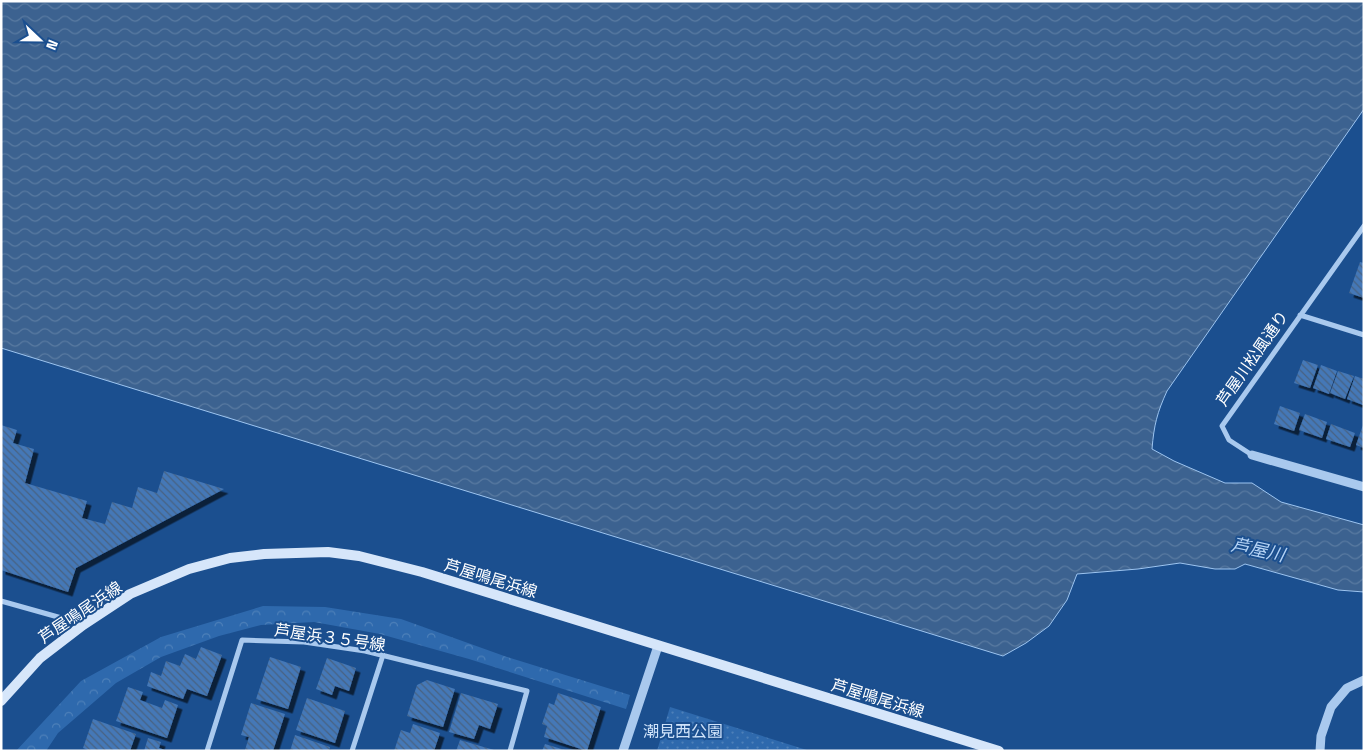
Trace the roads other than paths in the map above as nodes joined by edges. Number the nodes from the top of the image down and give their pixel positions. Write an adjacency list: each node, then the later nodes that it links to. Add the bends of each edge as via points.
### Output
1 (1364, 226): 2 (street, 芦屋川松風通り)
2 (1300, 315): 3 (street); 4 (street, 芦屋川松風通り, via 1222,426 1229,440)
3 (1364, 335)
4 (1252, 455): 5 (street, 芦屋川松風通り)
5 (1364, 487)
6 (1, 601): 7 (street)
7 (83, 624): 8 (main road, 芦屋鳴尾浜線, via 130,594 189,569 230,558 328,552 359,556 422,572); 11 (main road, 芦屋鳴尾浜線, via 40,658)
8 (658, 646): 15 (street); 16 (main road, 芦屋鳴尾浜線)
9 (383, 655): 12 (street, 芦屋浜３５号線, via 304,642 242,640); 13 (street); 14 (street, 芦屋浜３５号線, via 527,691)
10 (1364, 680): 17 (street, via 1348,688 1331,708 1321,736)
11 (1, 701)
12 (207, 751)
13 (352, 751)
14 (510, 751)
15 (623, 751)
16 (999, 751)
17 (1320, 751)

